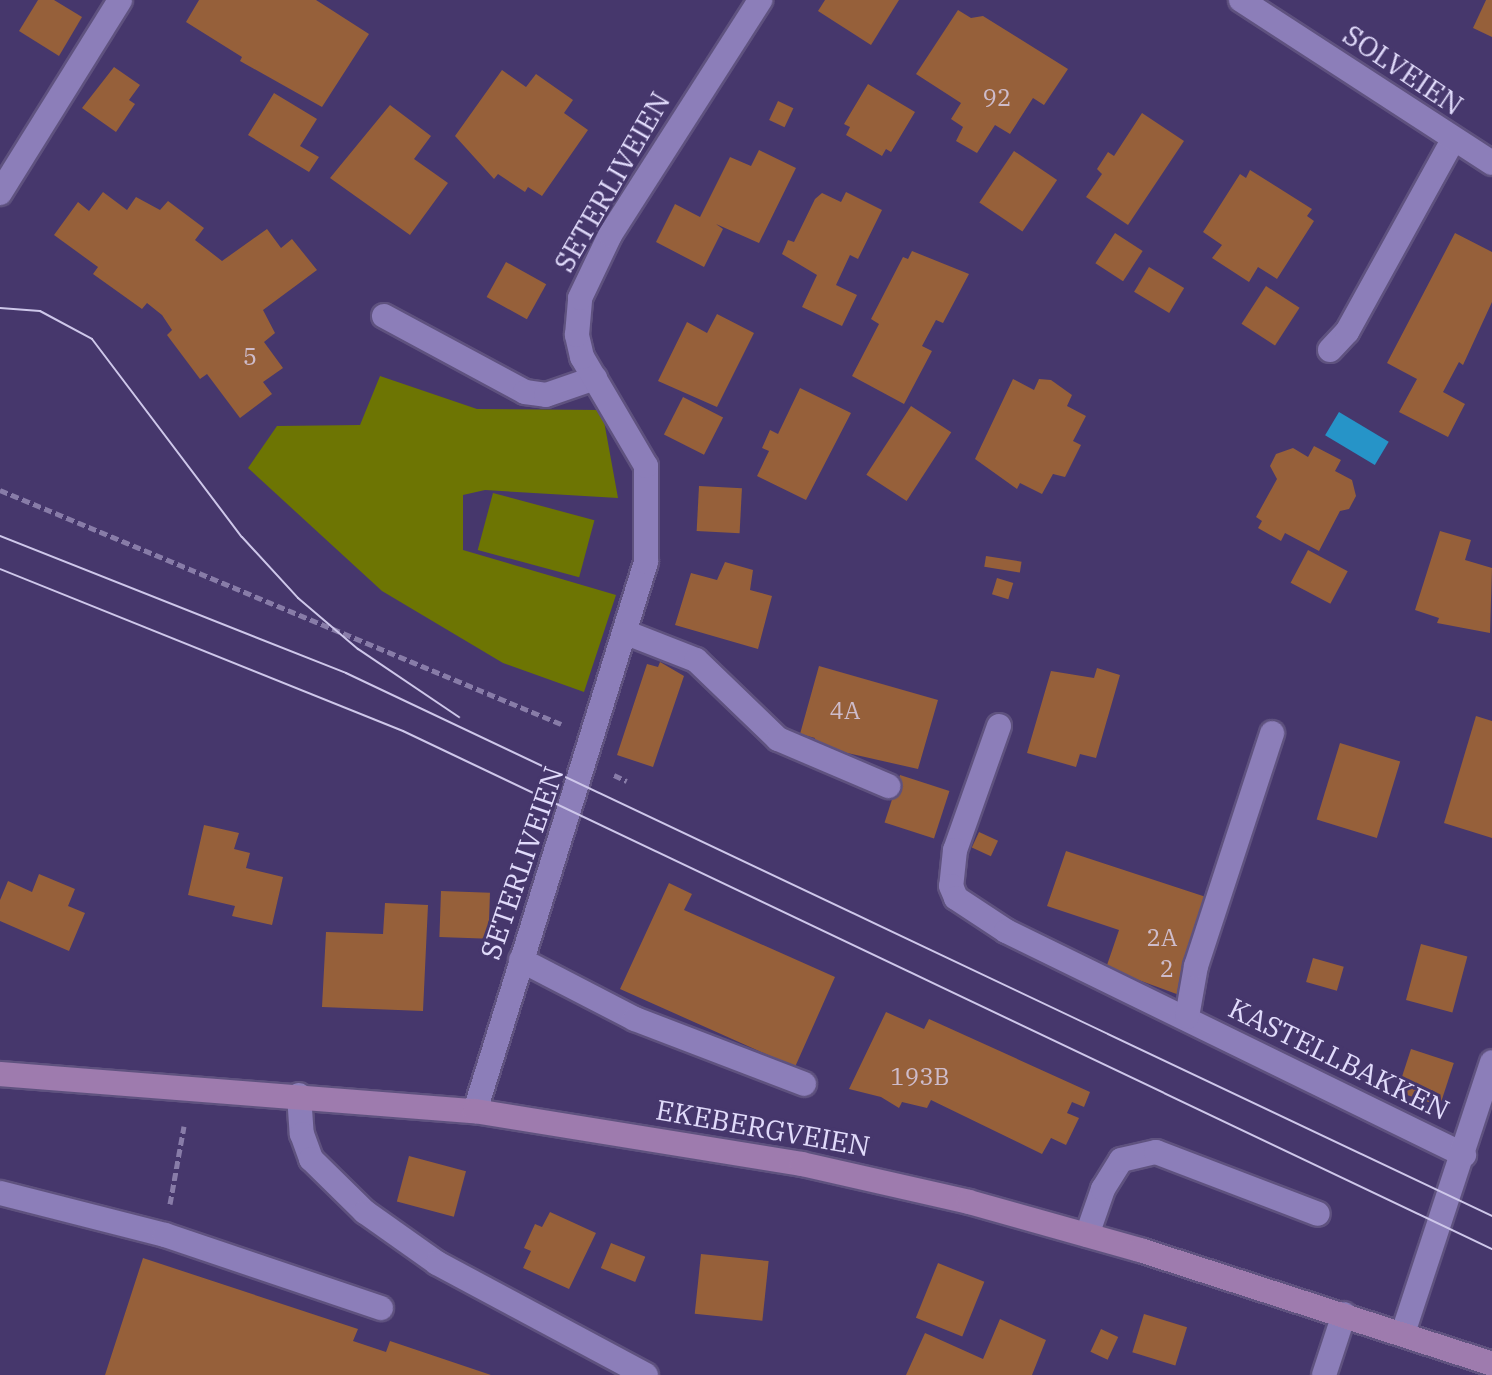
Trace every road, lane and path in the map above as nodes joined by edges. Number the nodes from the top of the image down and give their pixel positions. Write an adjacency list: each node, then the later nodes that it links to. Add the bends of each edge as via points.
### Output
1 (120, 0): 6 (street)
2 (760, 0): 9 (street, SETERLIVEIEN, via 596,257 580,298 577,335)
3 (1241, 0): 4 (street, SOLVEIEN)
4 (1453, 140): 5 (street, SOLVEIEN); 8 (street, via 1347,332)
5 (1492, 163)
6 (0, 193)
7 (384, 316): 9 (street, via 525,392 546,395)
8 (1330, 350)
9 (595, 378): 11 (street, SETERLIVEIEN, via 646,466 646,562)
10 (0, 490): 14 (path)
11 (627, 633): 14 (street, SETERLIVEIEN); 15 (street, via 696,660 778,739)
12 (999, 726): 17 (street, KASTELLBAKKEN, via 955,850 951,886 956,898 1006,931)
13 (1272, 733): 17 (street, KASTELLBAKKEN, via 1196,966)
14 (594, 740): 16 (street, SETERLIVEIEN)
15 (888, 786)
16 (521, 960): 20 (street, via 635,1019); 22 (street, SETERLIVEIEN)
17 (1187, 1017): 24 (street, KASTELLBAKKEN)
18 (1492, 1062): 24 (street, KASTELLBAKKEN)
19 (0, 1074): 21 (main road, EKEBERGVEIEN)
20 (804, 1084)
21 (299, 1095): 22 (main road, EKEBERGVEIEN); 33 (street, via 302,1134 311,1159 365,1212 437,1263)
22 (475, 1111): 28 (main road, EKEBERGVEIEN, via 802,1164)
23 (184, 1126): 27 (path)
24 (1464, 1155): 31 (street, KASTELLBAKKEN)
25 (0, 1193): 27 (street)
26 (1318, 1214): 28 (street, via 1156,1152 1121,1160 1103,1189)
27 (165, 1235): 29 (street)
28 (1087, 1235): 30 (main road, EKEBERGVEIEN)
29 (381, 1308)
30 (1344, 1314): 31 (main road, EKEBERGVEIEN); 34 (street)
31 (1403, 1333): 32 (main road, EKEBERGVEIEN)
32 (1492, 1364)
33 (646, 1375)
34 (1324, 1375)

